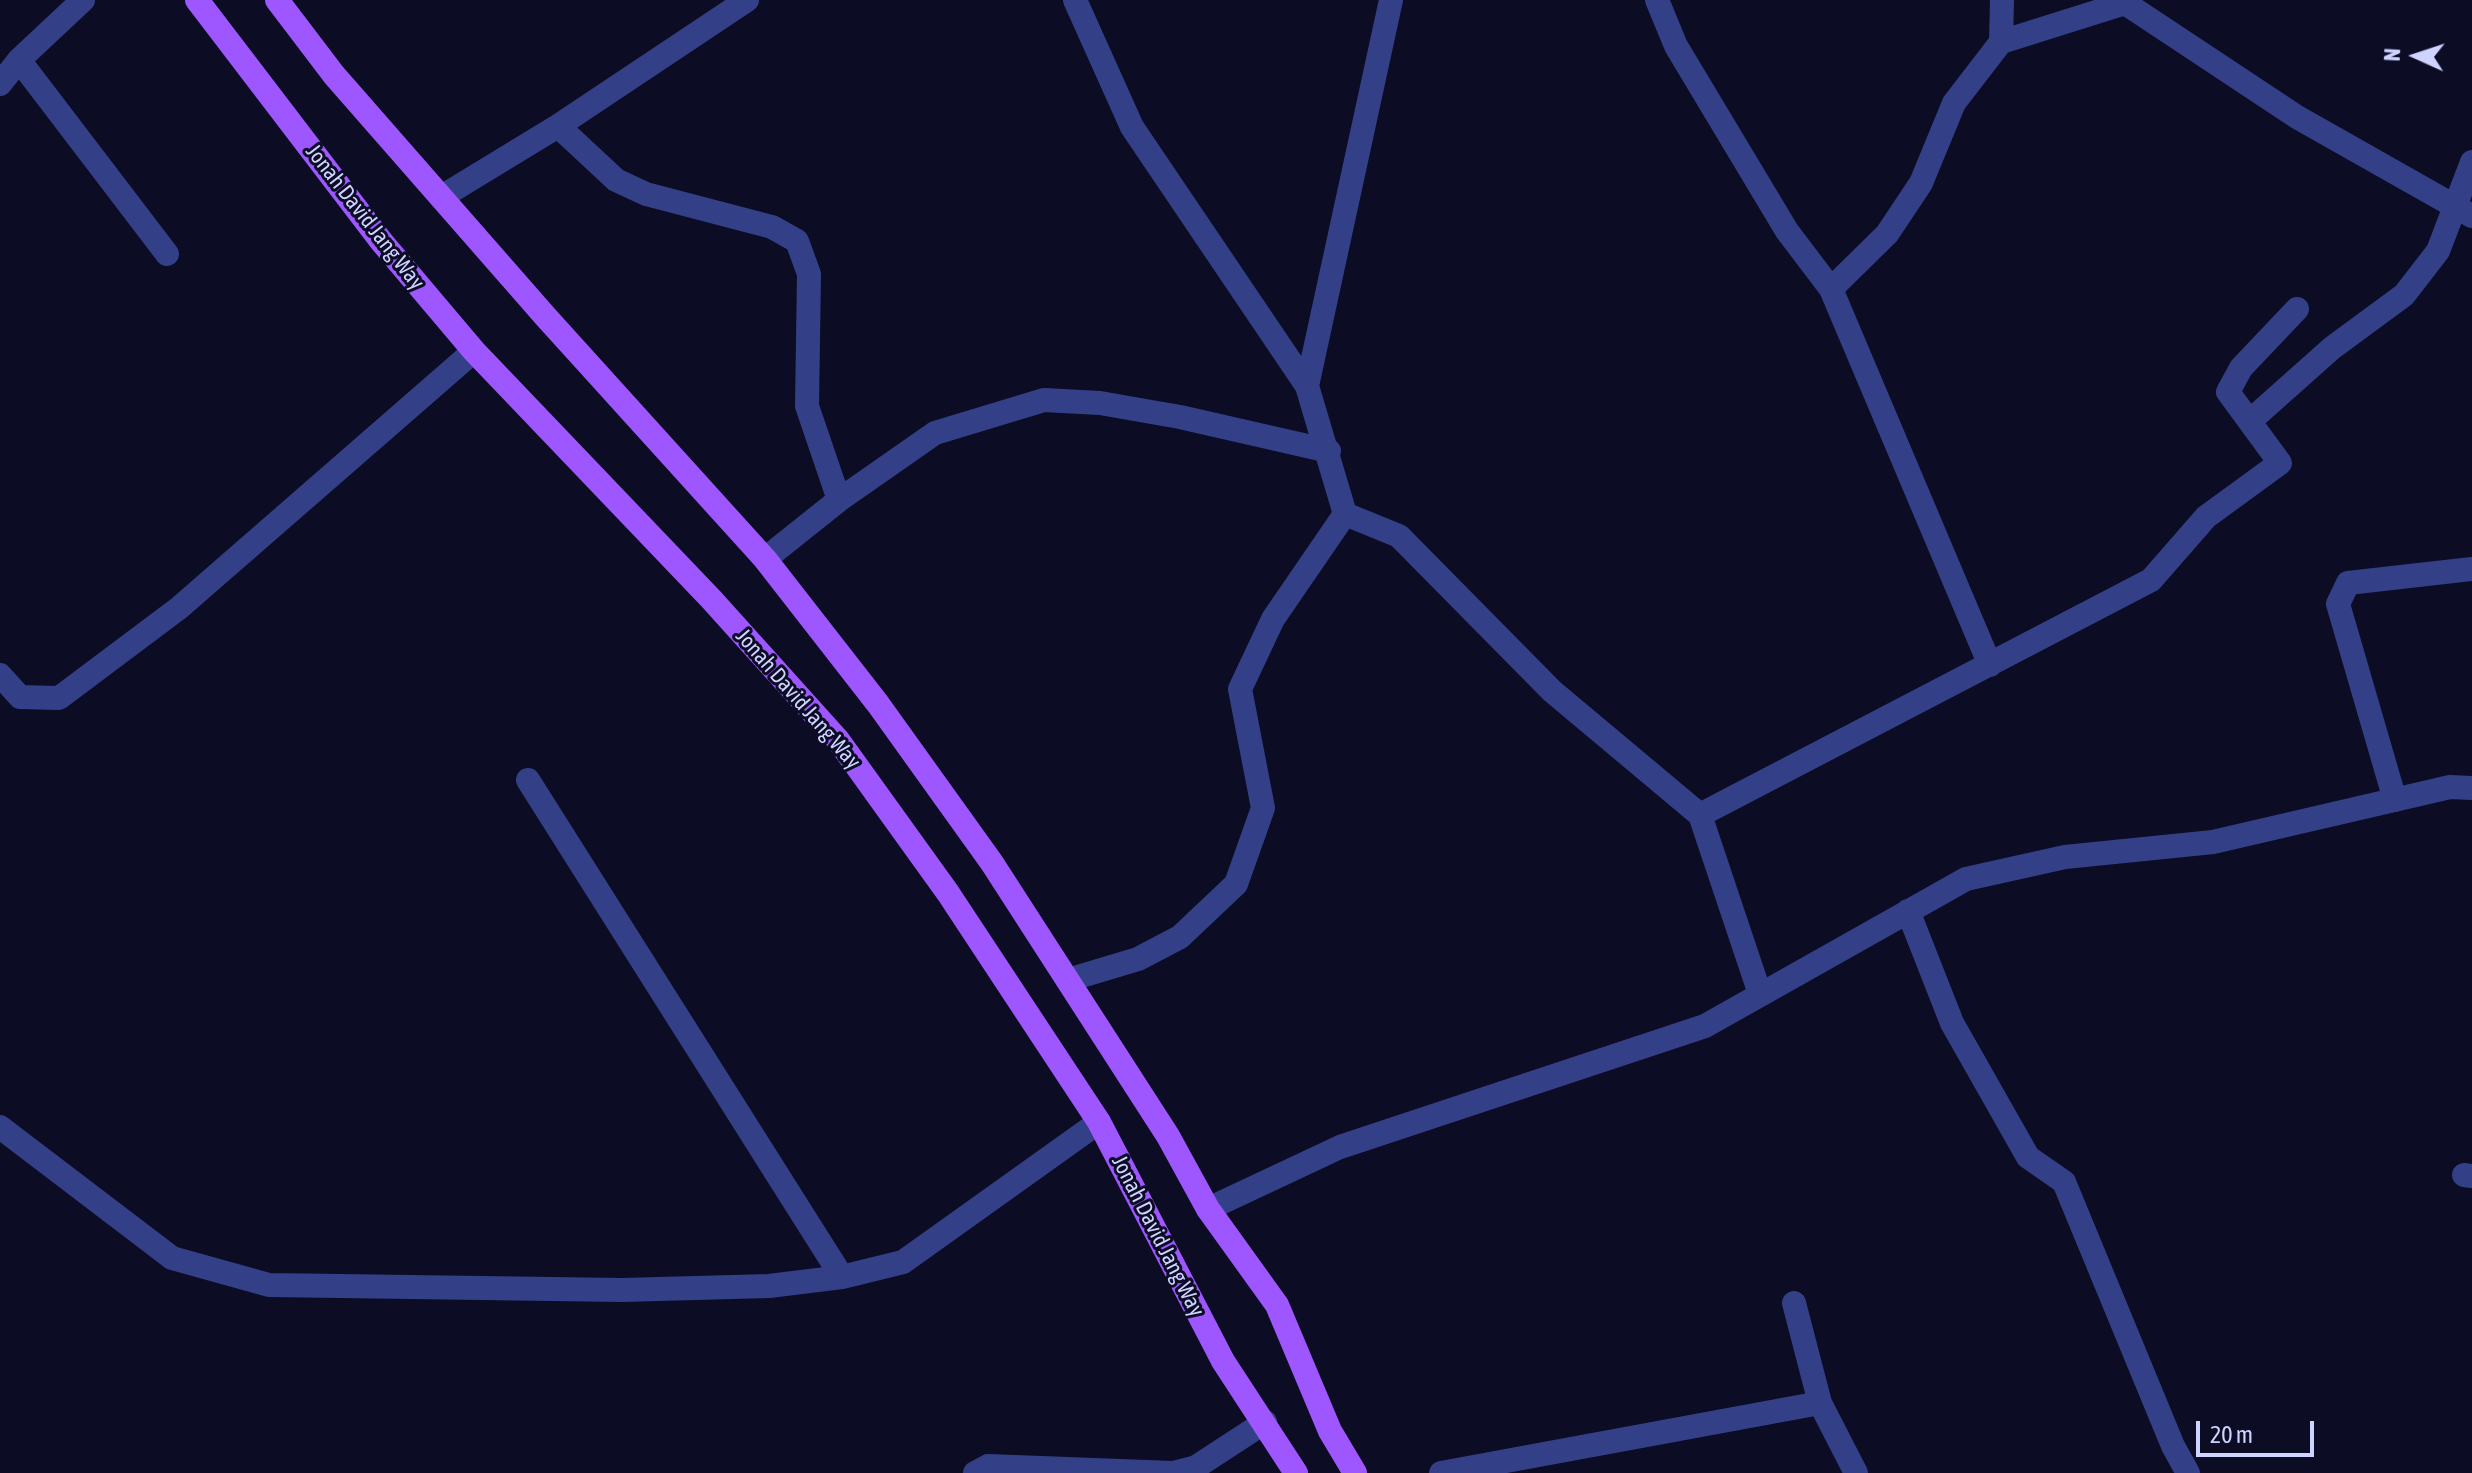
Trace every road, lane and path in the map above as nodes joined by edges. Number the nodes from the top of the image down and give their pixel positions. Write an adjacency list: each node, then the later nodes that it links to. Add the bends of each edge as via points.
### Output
1 (83, 0): 10 (street)
2 (197, 0): 19 (main road, Jonah David Jang Way, via 381,241)
3 (277, 0): 14 (main road, via 334,75)
4 (747, 0): 12 (street)
5 (1075, 0): 20 (street, via 1132,127)
6 (1391, 0): 20 (street)
7 (1657, 0): 17 (street, via 1676,46 1779,218)
8 (2002, 0): 9 (street)
9 (2001, 42): 15 (street, via 2125,3 2297,117); 17 (street, via 1954,103 1921,183 1887,234)
10 (19, 60): 11 (street); 16 (street)
11 (0, 84)
12 (558, 126): 14 (street); 23 (street, via 616,180 646,194 772,227 797,241 809,274 807,406)
13 (2472, 162): 15 (street)
14 (443, 196): 25 (main road)
15 (2465, 212): 21 (street, via 2404,295 2332,348)
16 (167, 254)
17 (1831, 289): 27 (street)
18 (2297, 309): 21 (street, via 2241,368 2228,392)
19 (474, 351): 28 (street, via 179,608 59,698 20,697); 36 (main road, Jonah David Jang Way, via 838,740 948,893)
20 (1307, 386): 22 (street)
21 (2250, 421): 27 (street, via 2280,463 2206,517 2151,580)
22 (1329, 451): 23 (street, via 1100,403 1044,400 935,433); 24 (street)
23 (839, 500): 25 (street)
24 (1345, 514): 32 (street, via 1399,536 1552,691); 34 (street, via 1273,619 1240,689 1263,808 1236,884 1180,937 1138,959)
25 (765, 559): 34 (main road, via 992,863)
26 (2472, 569): 31 (street, via 2348,583 2338,604)
27 (1990, 665): 32 (street)
28 (0, 675)
29 (528, 780): 39 (street)
30 (2472, 788): 31 (street, via 2450,787)
31 (2395, 800): 33 (street, via 2213,842 2065,857 1966,879)
32 (1700, 815): 35 (street)
33 (1908, 911): 35 (street); 48 (street, via 1952,1023 2028,1157 2064,1182)
34 (1068, 980): 38 (main road)
35 (1760, 994): 38 (street, via 1705,1026 1340,1147)
36 (1099, 1122): 39 (street, via 903,1262); 42 (main road, Jonah David Jang Way, via 1223,1361)
37 (0, 1127): 39 (street, via 172,1258 269,1285 622,1290 769,1286)
38 (1208, 1209): 45 (main road, via 1277,1305 1330,1431)
39 (842, 1277)
40 (1794, 1303): 41 (street)
41 (1820, 1403): 46 (street); 47 (street)
42 (1265, 1422): 43 (street, via 1196,1467 1173,1473 988,1466); 44 (main road, Jonah David Jang Way)
43 (975, 1473)
44 (1296, 1473)
45 (1355, 1473)
46 (1441, 1473)
47 (1856, 1473)
48 (2188, 1473)

